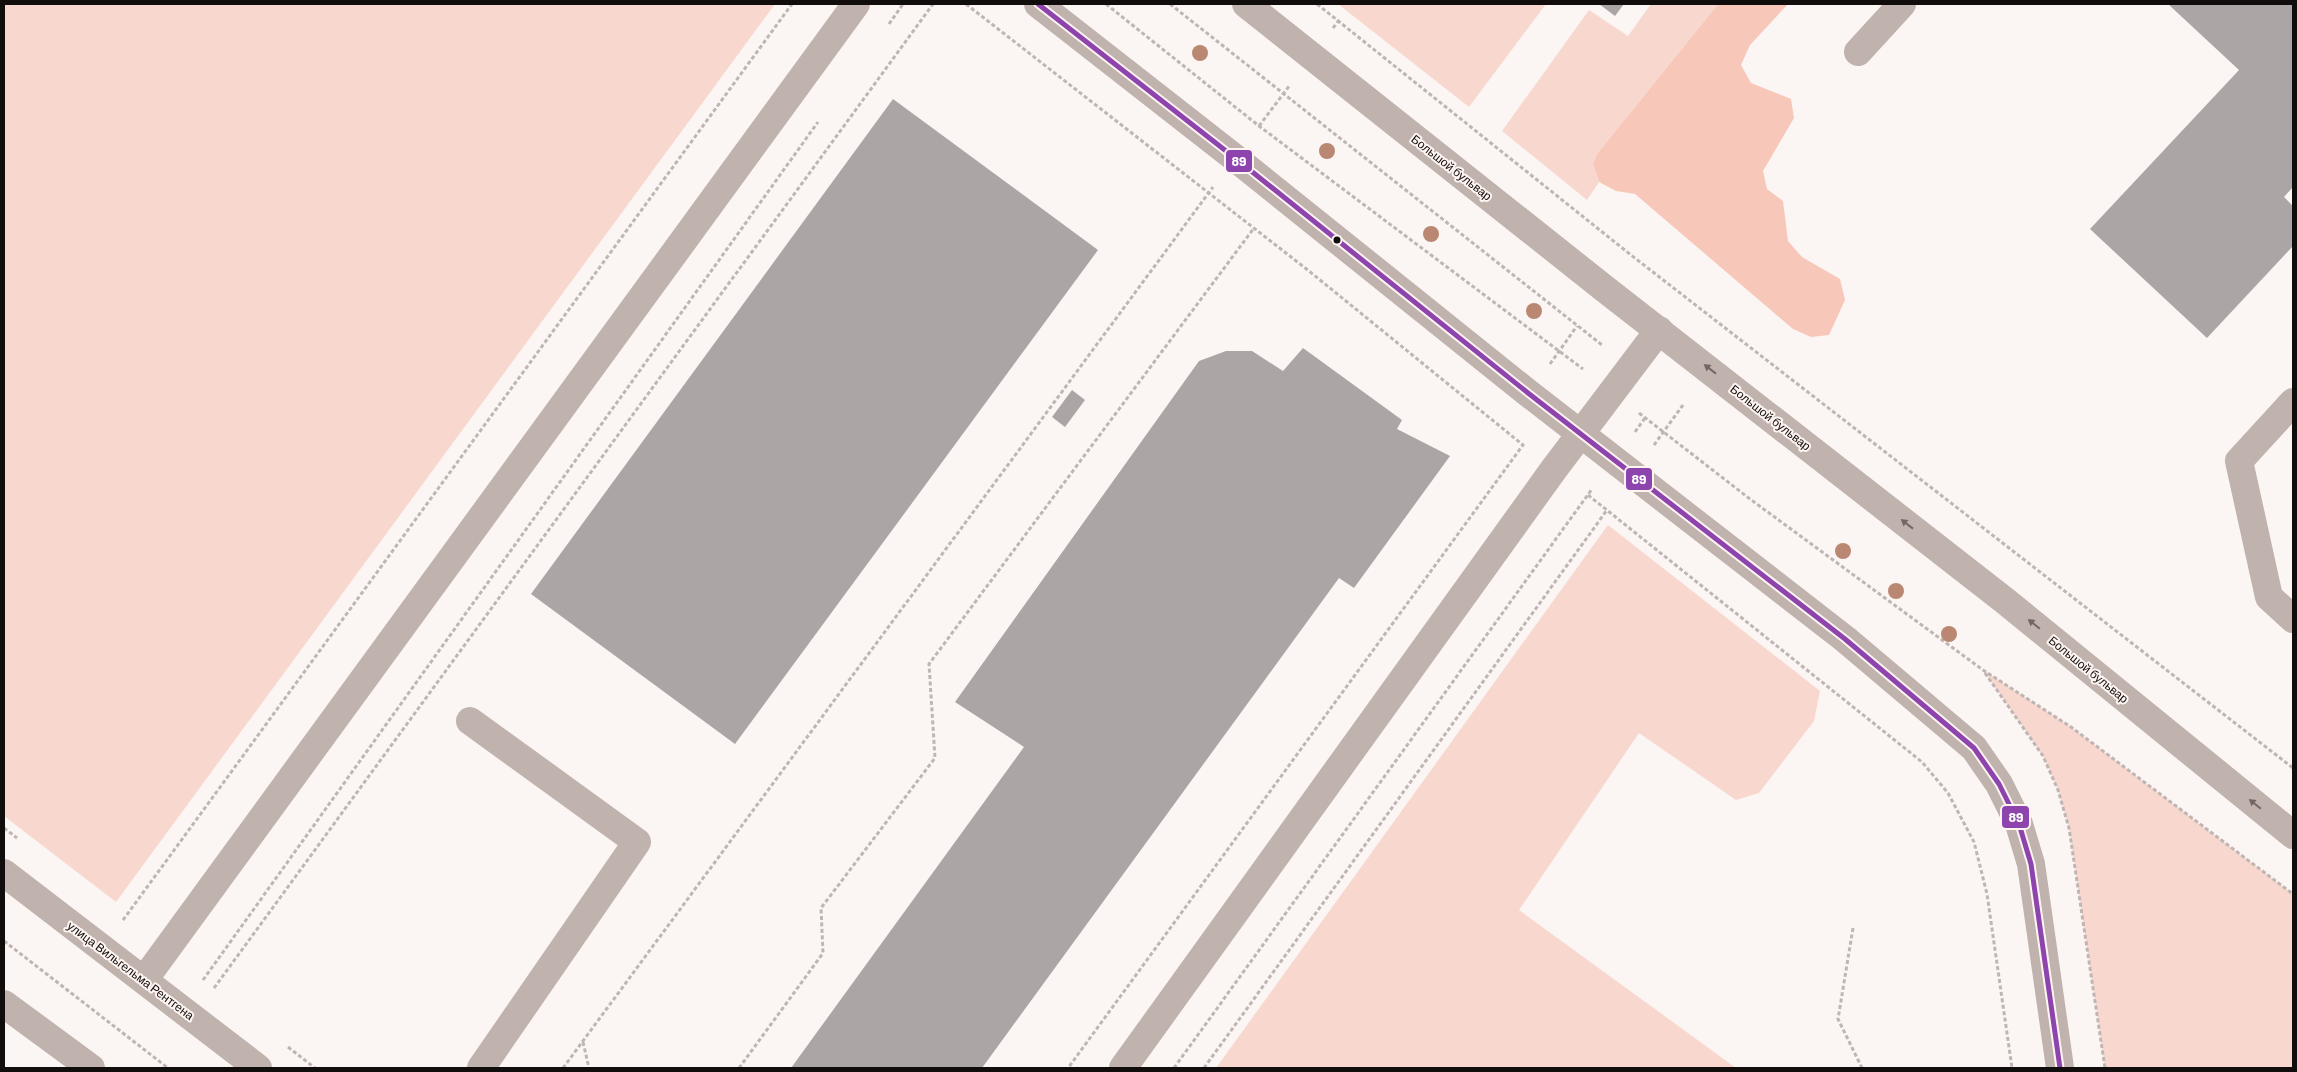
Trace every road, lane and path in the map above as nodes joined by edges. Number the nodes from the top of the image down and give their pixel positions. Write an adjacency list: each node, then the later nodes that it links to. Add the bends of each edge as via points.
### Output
1 (792, 4): 36 (path)
2 (856, 4): 40 (street)
3 (903, 4): 12 (path)
4 (933, 4): 41 (path)
5 (966, 4): 15 (path)
6 (1038, 4): 27 (street)
7 (1106, 4): 20 (path, via 1260,126)
8 (1170, 4): 17 (path)
9 (1246, 4): 18 (street, Большой бульвар)
10 (1317, 4): 32 (path, via 1631,255)
11 (1902, 4): 13 (street)
12 (885, 28)
13 (1858, 52)
14 (822, 117): 39 (path)
15 (1209, 192): 16 (path); 43 (path)
16 (1254, 228): 50 (path, via 929,664 935,758 821,908 823,953); 51 (path, via 1523,445)
17 (1577, 326): 19 (path); 20 (path)
18 (1659, 330): 27 (street); 33 (street, Большой бульвар, one-way to 18, via 2004,600)
19 (1605, 346)
20 (1560, 350): 21 (path); 22 (path)
21 (1544, 372)
22 (1586, 372)
23 (2293, 402): 30 (street, via 2239,461 2269,597)
24 (1683, 405): 26 (path)
25 (1646, 418): 26 (path)
26 (1663, 432): 28 (path); 35 (path, via 1983,670 2071,727)
27 (1581, 433): 52 (street); 57 (street, via 1851,644 1974,748 1999,784 2019,824 2031,864)
28 (1648, 452)
29 (1607, 510): 53 (path, via 1588,495); 54 (path); 56 (path, via 1922,762 1948,793 1974,842 1987,894)
30 (2293, 619)
31 (470, 721): 47 (street, via 637,842)
32 (2293, 768)
33 (2293, 835)
34 (4, 873): 40 (street, улица Вильгельма Рентгена)
35 (2293, 894)
36 (124, 920)
37 (1853, 928): 55 (path, via 1838,1019)
38 (4, 941): 45 (path)
39 (202, 979)
40 (144, 980): 46 (street, улица Вильгельма Рентгена)
41 (214, 989)
42 (4, 1004): 44 (street)
43 (583, 1042): 48 (path); 49 (path)
44 (91, 1068)
45 (168, 1068)
46 (258, 1068)
47 (481, 1068)
48 (563, 1068)
49 (588, 1068)
50 (739, 1068)
51 (1068, 1068)
52 (1123, 1068)
53 (1174, 1068)
54 (1204, 1068)
55 (1862, 1068)
56 (2012, 1068)
57 (2060, 1068)

